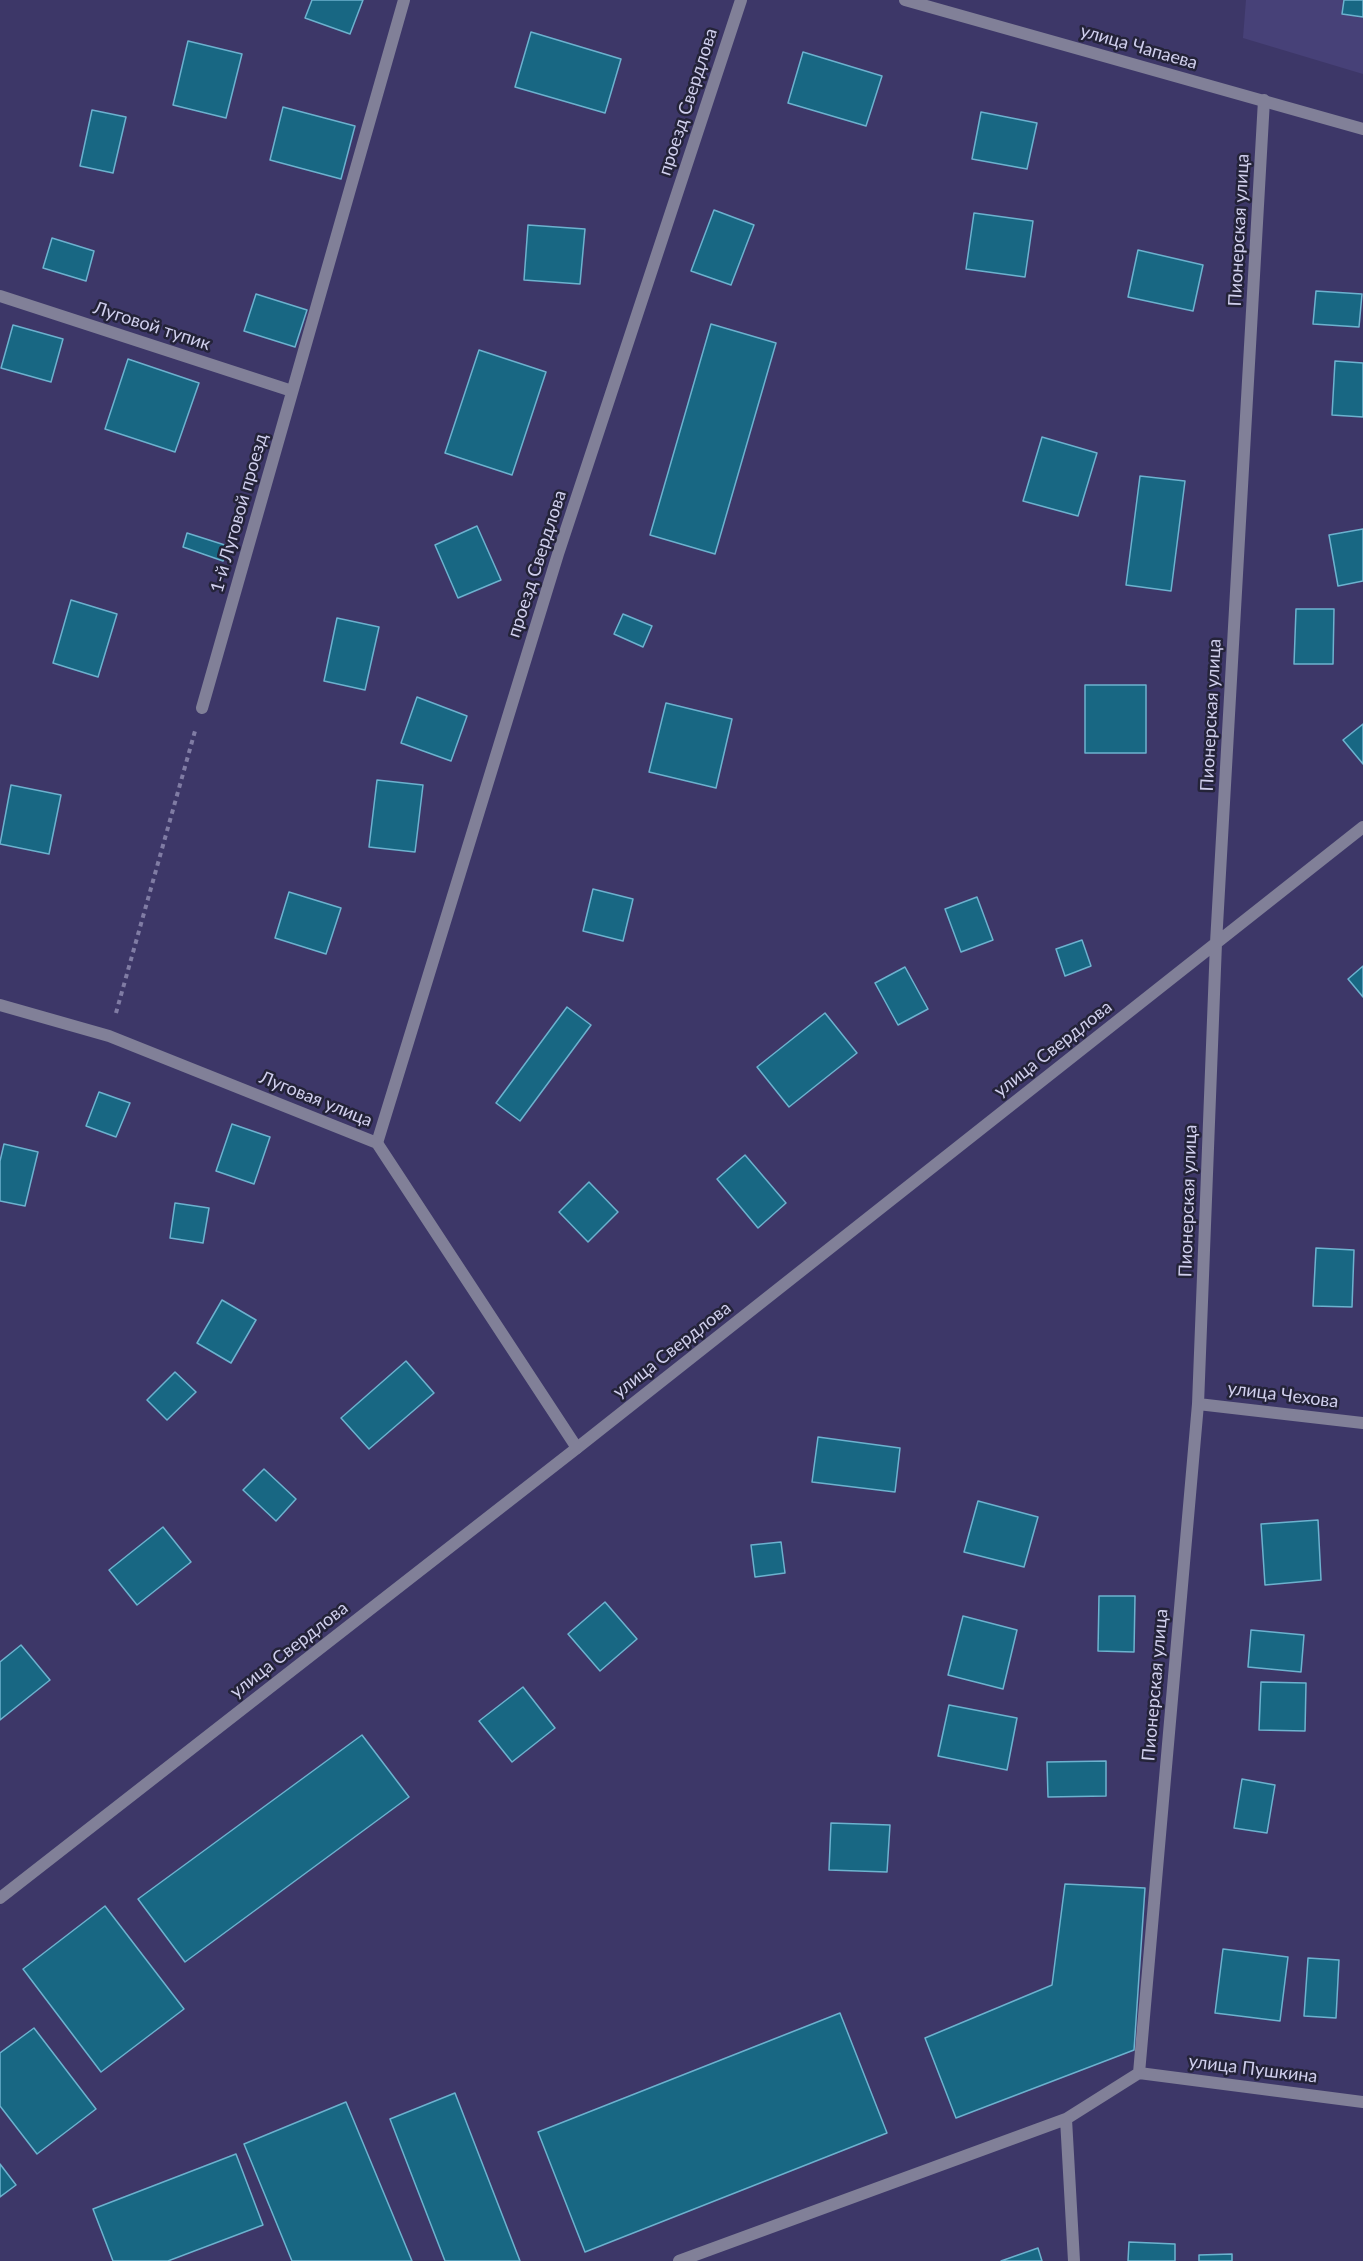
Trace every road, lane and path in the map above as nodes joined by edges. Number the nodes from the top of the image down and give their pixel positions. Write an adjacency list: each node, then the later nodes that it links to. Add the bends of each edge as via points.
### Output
1 (404, 0): 7 (street, 1-й Луговой проезд)
2 (741, 0): 13 (street, проезд Свердлова, via 558,554)
3 (905, 0): 4 (street, улица Чапаева)
4 (1264, 100): 5 (street, улица Чапаева); 10 (street, Пионерская улица)
5 (1363, 129)
6 (0, 296): 7 (street, Луговой тупик)
7 (292, 391): 8 (street, 1-й Луговой проезд)
8 (202, 708): 12 (path)
9 (1363, 827): 10 (street, улица Свердлова)
10 (1216, 943): 14 (street, Пионерская улица); 16 (street, улица Свердлова)
11 (0, 1005): 12 (street, Луговая улица)
12 (109, 1036): 13 (street, Луговая улица)
13 (377, 1143): 16 (street, Луговая улица)
14 (1198, 1404): 15 (street, улица Чехова); 18 (street, Пионерская улица)
15 (1363, 1423)
16 (577, 1448): 17 (street, улица Свердлова)
17 (0, 1898)
18 (1139, 2073): 19 (street, улица Пушкина); 20 (street)
19 (1363, 2102)
20 (1066, 2119): 21 (street); 22 (street)
21 (680, 2261)
22 (1074, 2261)

